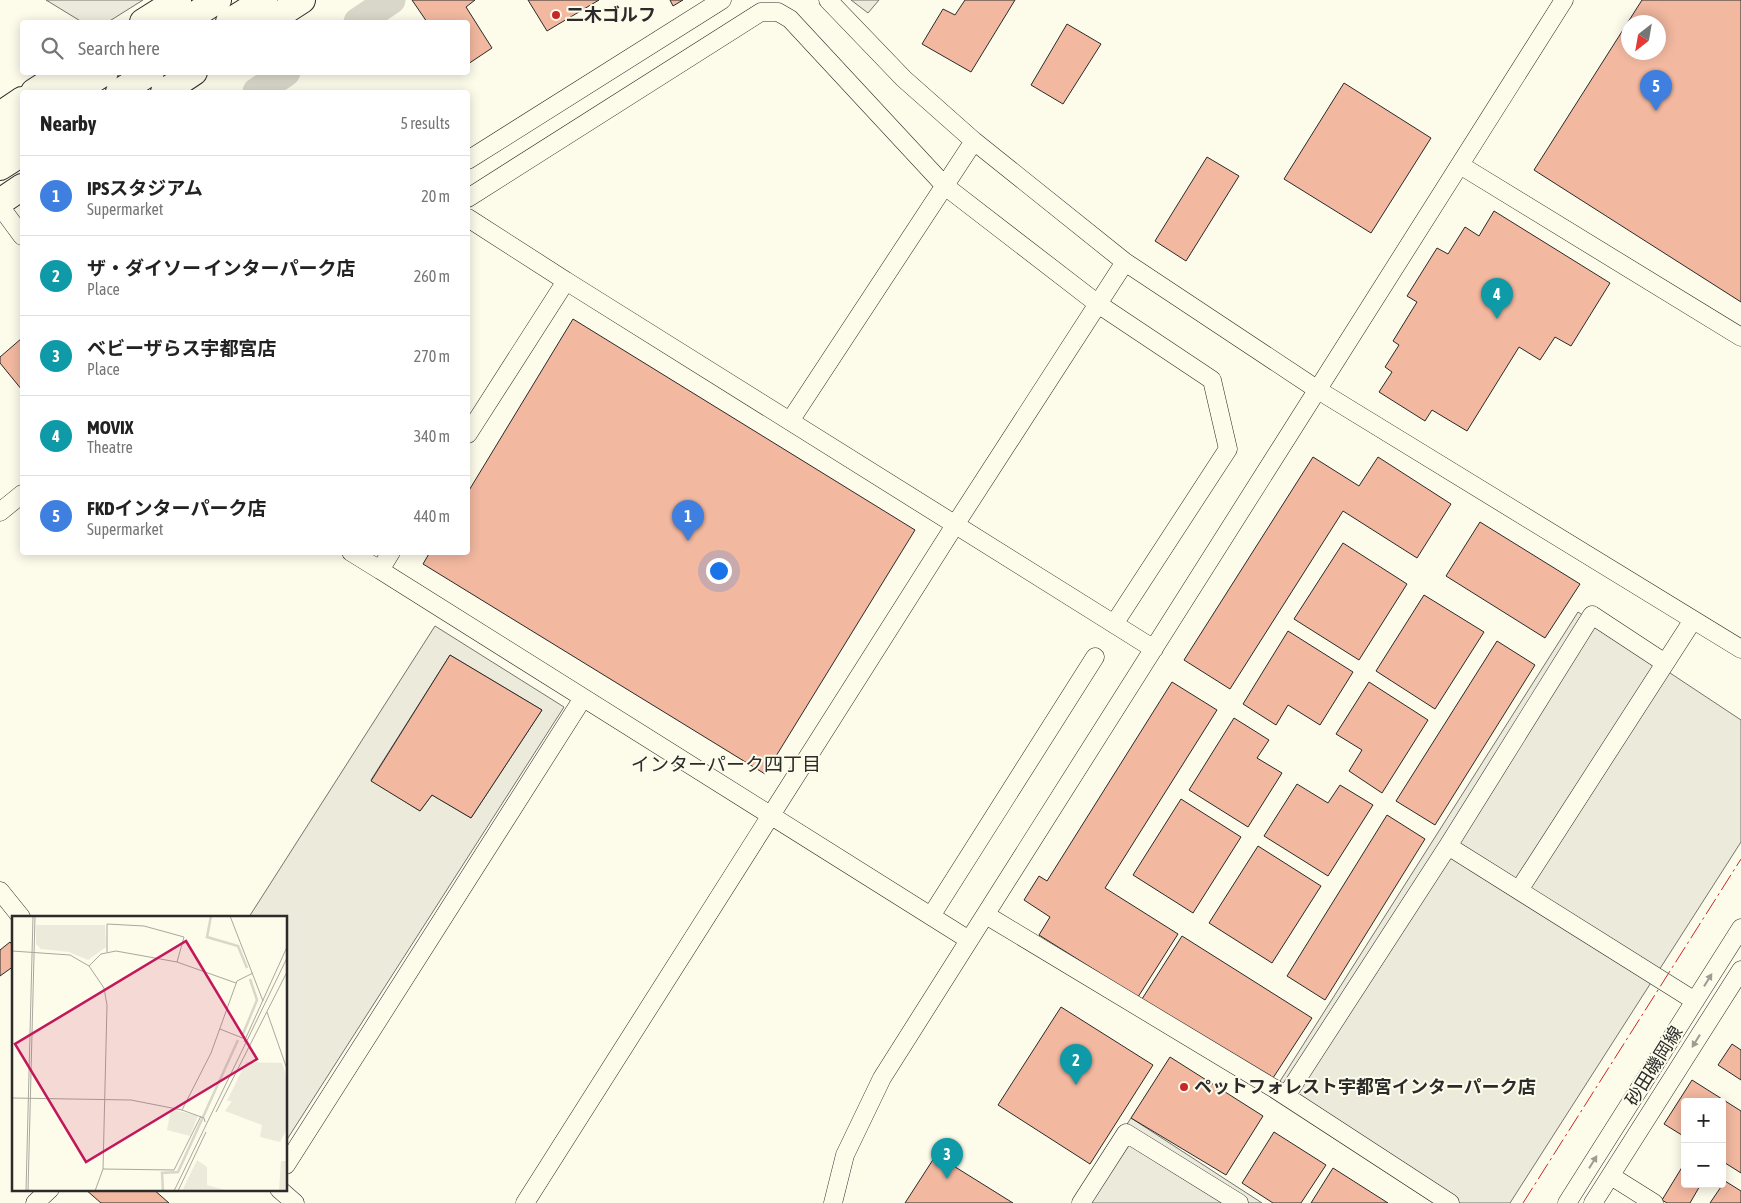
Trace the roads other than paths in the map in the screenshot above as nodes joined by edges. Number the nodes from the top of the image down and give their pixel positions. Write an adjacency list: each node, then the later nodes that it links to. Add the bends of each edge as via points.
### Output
1 (178, 0): 8 (highway)
2 (218, 0): 9 (highway)
3 (264, 0): 10 (highway)
4 (302, 0): 11 (highway)
5 (722, 0): 26 (street)
6 (828, 0): 24 (street, via 904,79)
7 (1564, 0): 27 (street)
8 (146, 20)
9 (186, 20)
10 (232, 20)
11 (271, 20)
12 (60, 75): 16 (highway)
13 (100, 75): 17 (highway)
14 (146, 75): 18 (highway)
15 (190, 75): 19 (highway)
16 (37, 90)
17 (77, 90)
18 (121, 90)
19 (167, 90)
20 (20, 101): 21 (highway)
21 (0, 115)
22 (20, 126): 23 (highway)
23 (0, 140)
24 (974, 141): 29 (street); 35 (street)
25 (20, 154): 28 (highway)
26 (470, 159)
27 (1460, 165): 38 (street); 39 (street)
28 (0, 167)
29 (945, 186): 31 (street, via 790,19 778,12 761,12); 37 (street); 40 (street)
30 (20, 189): 32 (highway)
31 (470, 197)
32 (0, 204): 34 (street)
33 (470, 219): 36 (street)
34 (20, 233)
35 (1125, 262): 37 (street); 39 (street)
36 (566, 280): 40 (street); 41 (street)
37 (1098, 304): 44 (street); 49 (street, via 1212,380 1228,449)
38 (1741, 337)
39 (1318, 390): 48 (street); 50 (street)
40 (790, 420): 44 (street)
41 (470, 431)
42 (20, 496): 43 (street)
43 (0, 512)
44 (955, 524): 49 (street); 55 (street)
45 (356, 555): 47 (street)
46 (389, 555): 47 (street)
47 (380, 570): 54 (street)
48 (1693, 620): 51 (street); 53 (street)
49 (1114, 624): 50 (street)
50 (1154, 649): 59 (street)
51 (1741, 649)
52 (1095, 657): 61 (street)
53 (1666, 663): 56 (street, via 1592,615); 57 (street)
54 (583, 698): 55 (street); 67 (street)
55 (771, 816): 61 (street); 73 (street)
56 (1448, 846): 57 (street); 66 (street)
57 (1519, 890): 65 (street)
58 (0, 891): 60 (street)
59 (986, 915): 63 (street); 66 (street)
60 (20, 916)
61 (931, 916): 63 (street)
62 (1741, 928): 65 (street, 砂田磯岡線, one-way to 62)
63 (969, 940): 74 (street, via 882,1078 845,1155)
64 (1741, 970): 68 (street, 砂田磯岡線, one-way to 68)
65 (1695, 1001): 78 (street, 砂田磯岡線, one-way to 65)
66 (1286, 1096): 77 (street)
67 (288, 1162)
68 (1611, 1176): 79 (street, 砂田磯岡線); 80 (street)
69 (49, 1190): 71 (street)
70 (280, 1190): 72 (street)
71 (35, 1203)
72 (295, 1203)
73 (526, 1203)
74 (833, 1203)
75 (1081, 1203): 76 (street, via 1126,1133)
76 (1239, 1203)
77 (1450, 1203)
78 (1568, 1203)
79 (1593, 1203)
80 (1654, 1203)

